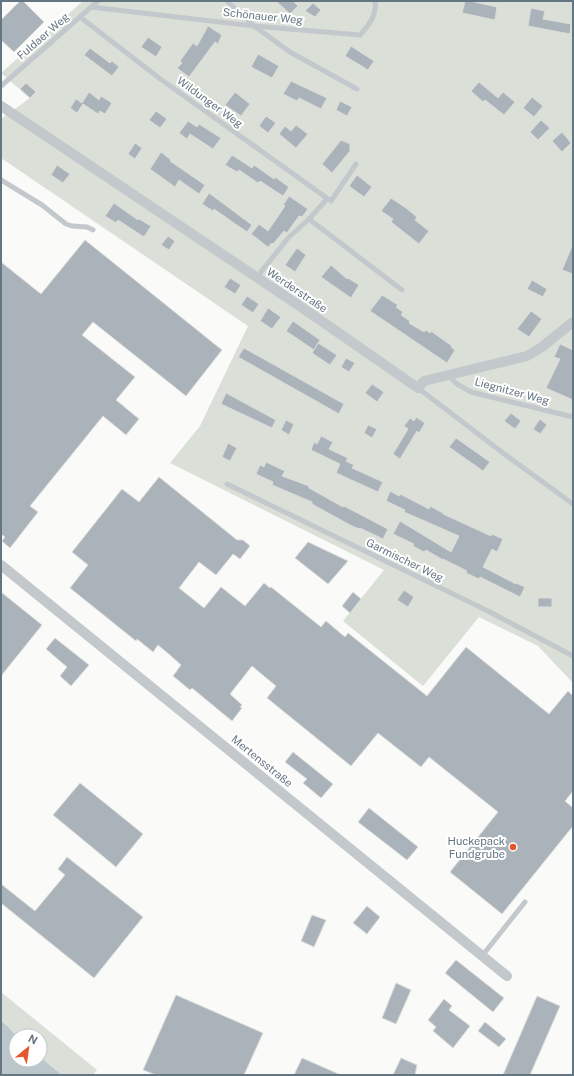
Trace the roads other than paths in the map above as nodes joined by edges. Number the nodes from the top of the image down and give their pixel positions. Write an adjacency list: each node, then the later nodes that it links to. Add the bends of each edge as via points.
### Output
1 (98, 1): 4 (lane, Fuldaer Weg)
2 (227, 1): 6 (lane)
3 (375, 1): 6 (lane, Schönauer Weg, via 376,8 370,23 360,35)
4 (91, 7): 5 (lane, Fuldaer Weg); 6 (lane, Schönauer Weg)
5 (80, 17): 7 (lane, Fuldaer Weg); 12 (lane, Wildunger Weg, via 159,78)
6 (254, 26): 8 (lane, via 290,52)
7 (1, 86)
8 (357, 89)
9 (1, 106): 15 (street, Werderstraße)
10 (356, 164): 12 (lane)
11 (1, 180): 14 (lane, via 42,205 66,224)
12 (329, 200): 13 (lane)
13 (309, 219): 15 (lane, via 288,238); 16 (lane)
14 (93, 230)
15 (257, 277): 19 (street, Werderstraße)
16 (402, 290)
17 (573, 322): 18 (street, via 527,356)
18 (450, 376): 19 (street, via 424,382); 20 (lane, Liegnitzer Weg, via 457,384 471,392)
19 (418, 388): 22 (lane, Werderstraße)
20 (573, 417)
21 (227, 484): 24 (lane, Garmischer Weg, via 488,611)
22 (573, 504)
23 (1, 566): 26 (street, Mertensstraße)
24 (573, 656)
25 (524, 902): 26 (lane)
26 (482, 956): 27 (street, Mertensstraße)
27 (507, 976)

